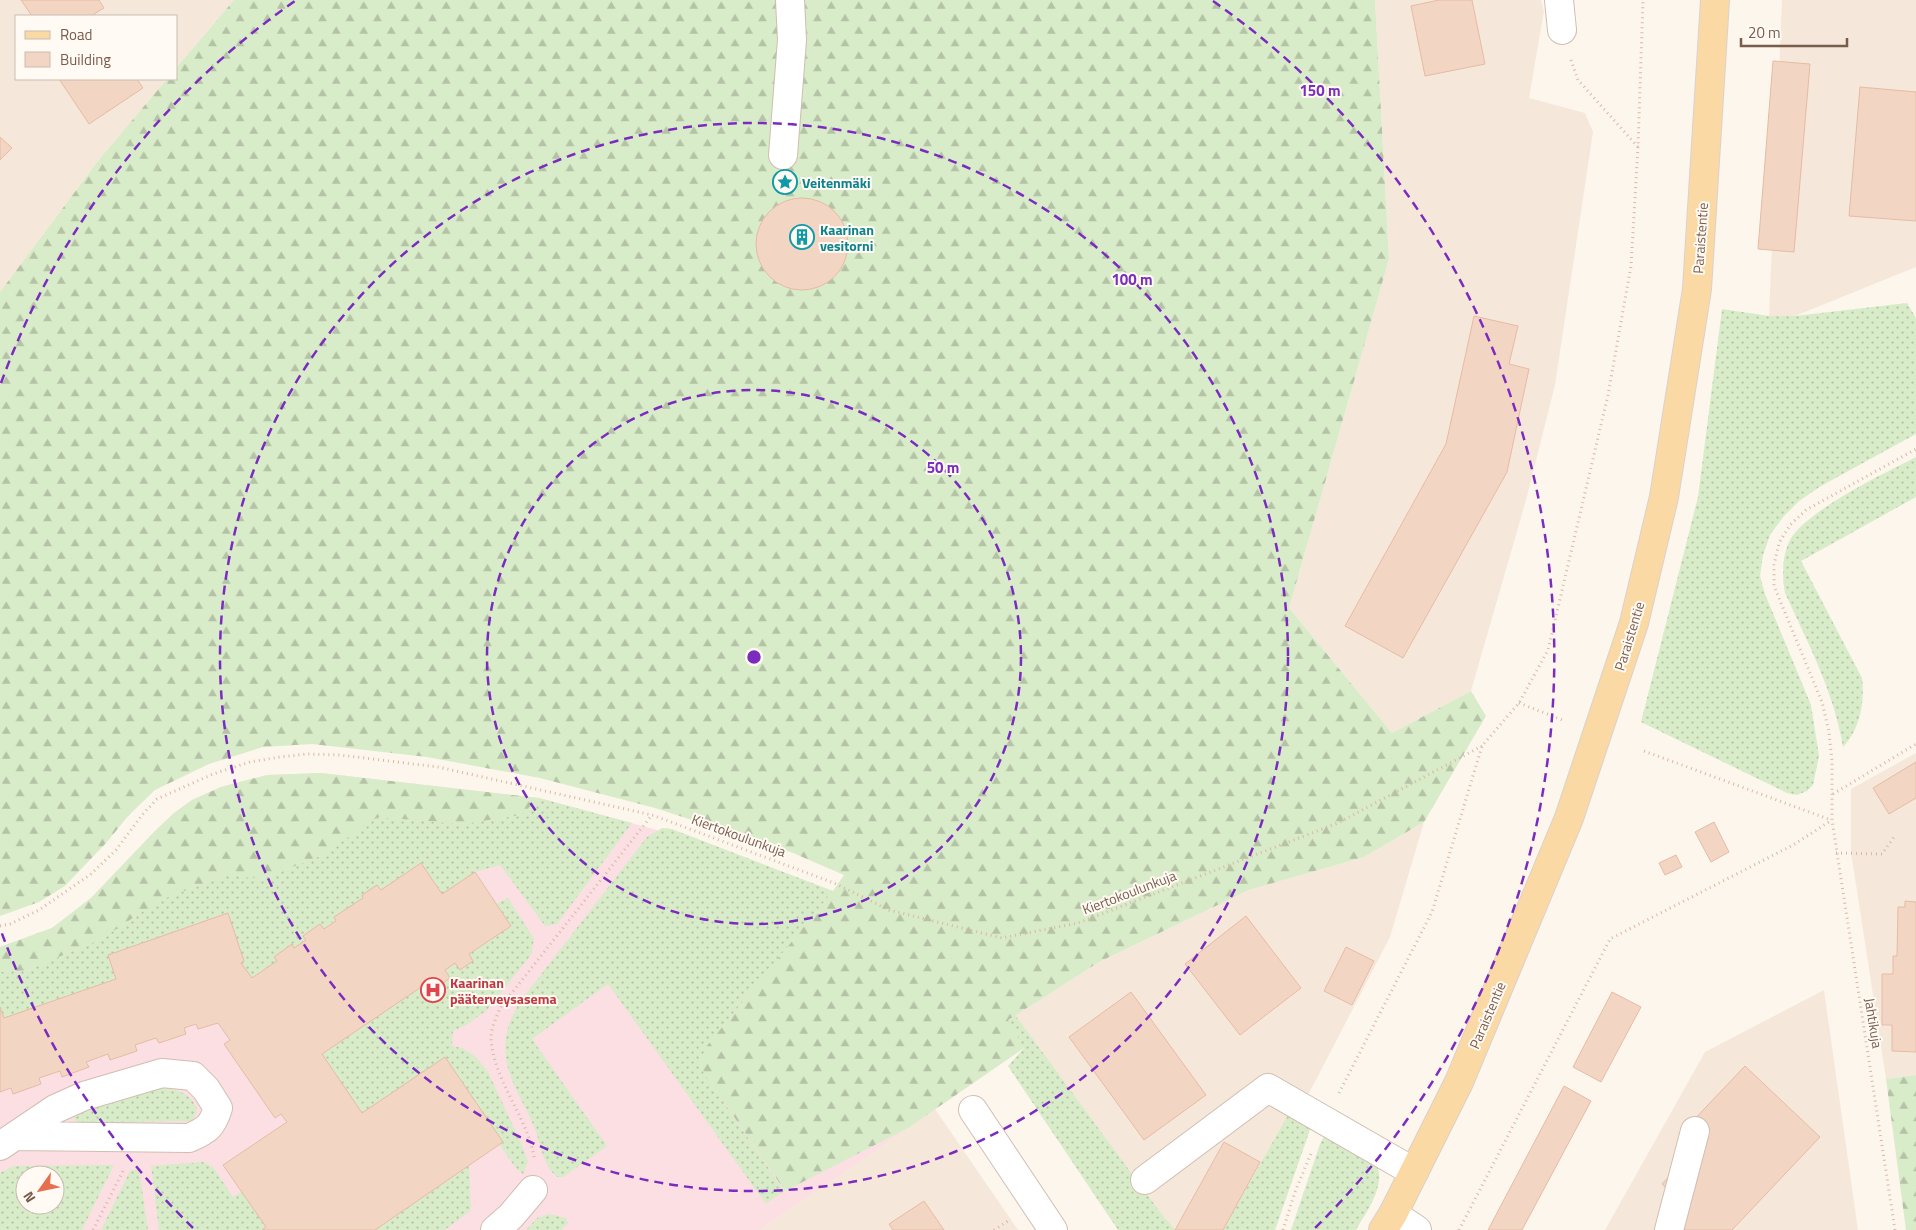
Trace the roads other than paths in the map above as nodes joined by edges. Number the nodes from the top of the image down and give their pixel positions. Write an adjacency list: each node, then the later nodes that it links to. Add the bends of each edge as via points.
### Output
1 (790, 0): 5 (street, via 792,40)
2 (1559, 0): 4 (street)
3 (1715, 0): 9 (main road, Paraistentie, via 1697,289 1664,497 1634,623 1569,818 1459,1082)
4 (1562, 30)
5 (783, 155)
6 (973, 1110): 14 (street)
7 (1695, 1131): 16 (street)
8 (9, 1141): 8 (street, via 190,1138 206,1131 218,1108 193,1076 162,1073 84,1096 55,1109)
9 (1414, 1172): 10 (street, via 1268,1088); 12 (main road, Paraistentie)
10 (1145, 1180)
11 (533, 1190): 13 (street)
12 (1388, 1222): 15 (street)
13 (495, 1230)
14 (1053, 1230)
15 (1417, 1230)
16 (1670, 1230)

